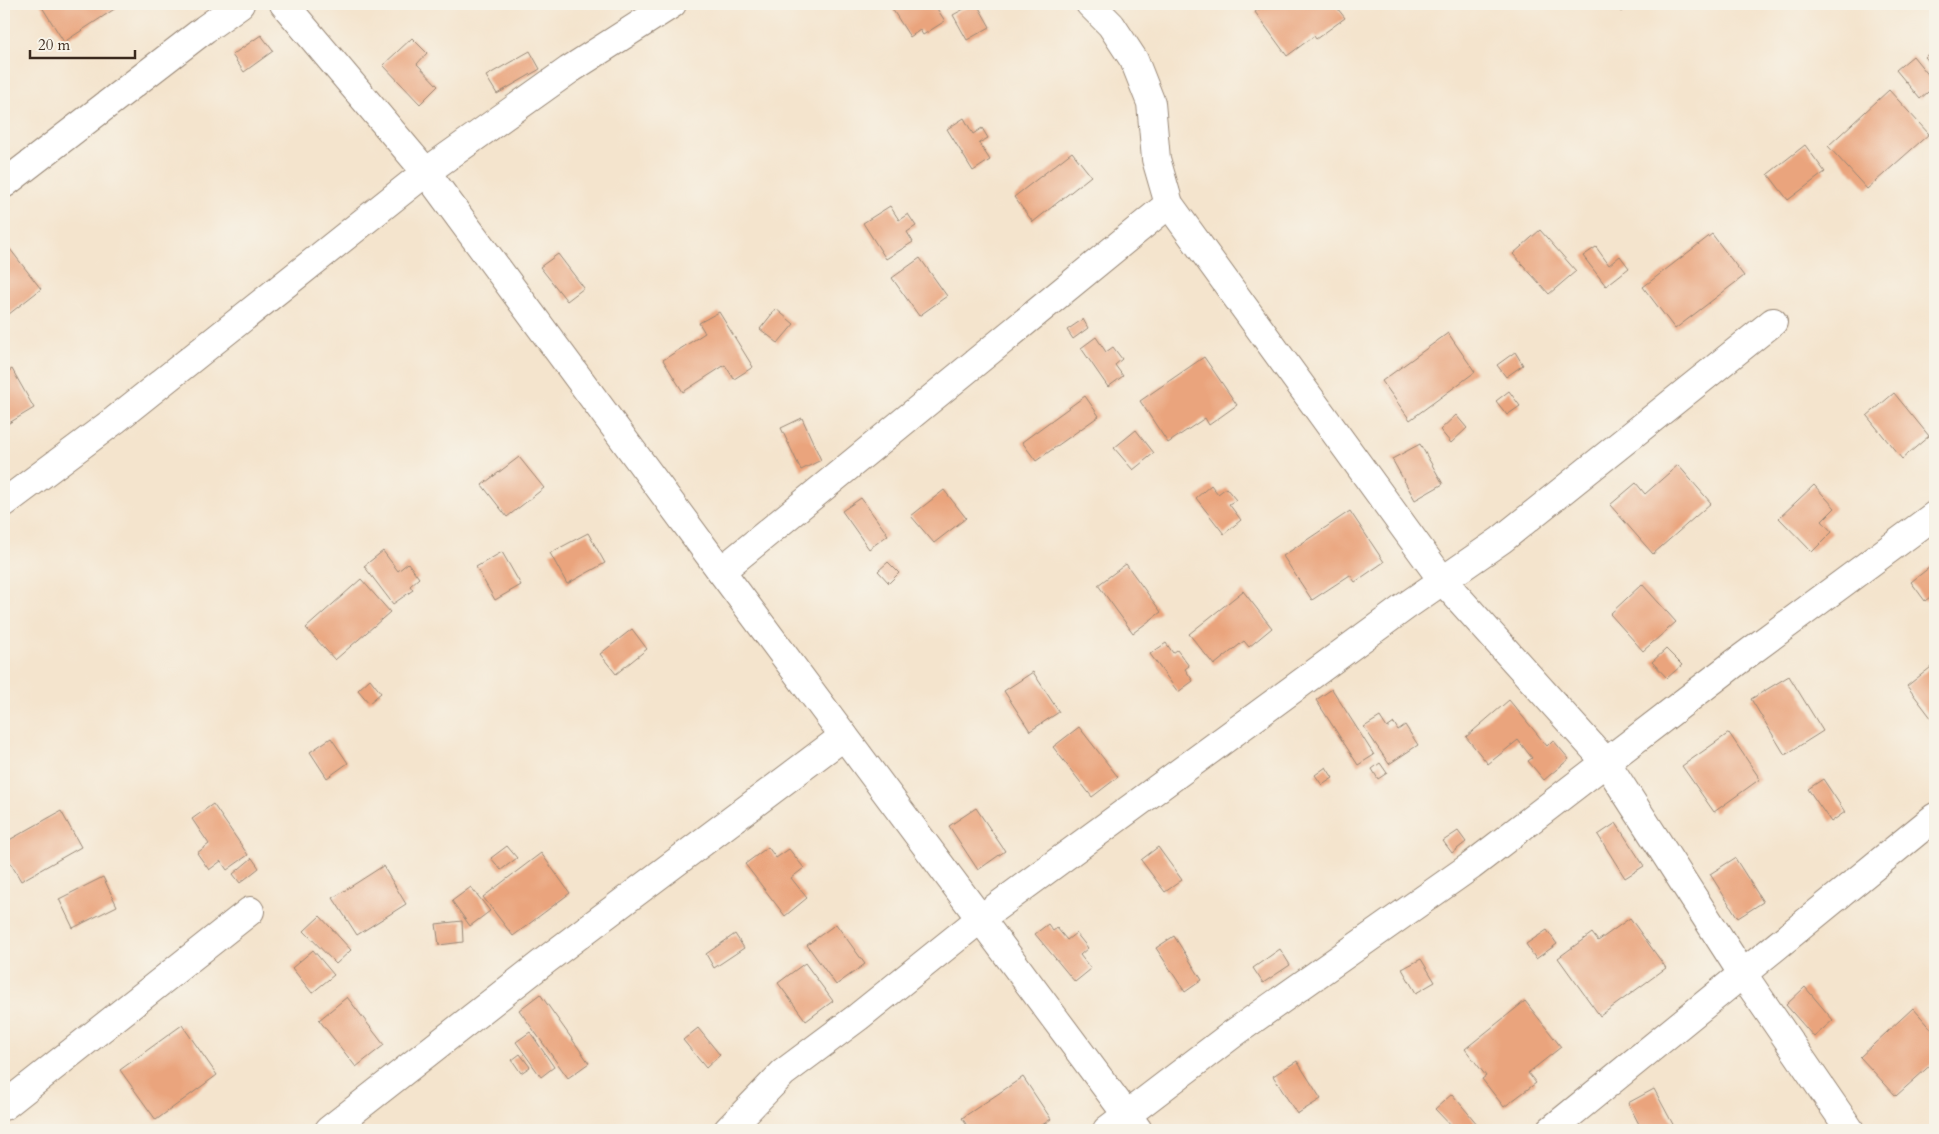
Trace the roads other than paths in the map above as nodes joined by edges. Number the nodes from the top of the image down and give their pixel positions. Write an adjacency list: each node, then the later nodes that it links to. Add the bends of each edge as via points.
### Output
1 (240, 4): 6 (street)
2 (284, 4): 5 (street)
3 (672, 4): 5 (street, via 569,70)
4 (1090, 4): 7 (street, via 1111,25 1134,60 1151,103 1156,159)
5 (426, 172): 9 (street, via 115,420); 11 (street)
6 (4, 184)
7 (1169, 204): 11 (street); 12 (street)
8 (1773, 322): 12 (street, via 1501,540)
9 (4, 503)
10 (1935, 515): 14 (street, via 1735,662)
11 (721, 572): 13 (street)
12 (1442, 581): 14 (street); 17 (street)
13 (844, 736): 17 (street); 21 (street, via 546,960)
14 (1606, 762): 18 (street); 20 (street, via 1471,866 1234,1033)
15 (1935, 817): 18 (street)
16 (250, 911): 19 (street)
17 (980, 919): 20 (street); 22 (street, via 783,1074)
18 (1742, 973): 23 (street); 24 (street)
19 (4, 1106)
20 (1124, 1125)
21 (329, 1130)
22 (728, 1130)
23 (1552, 1130)
24 (1850, 1130)

